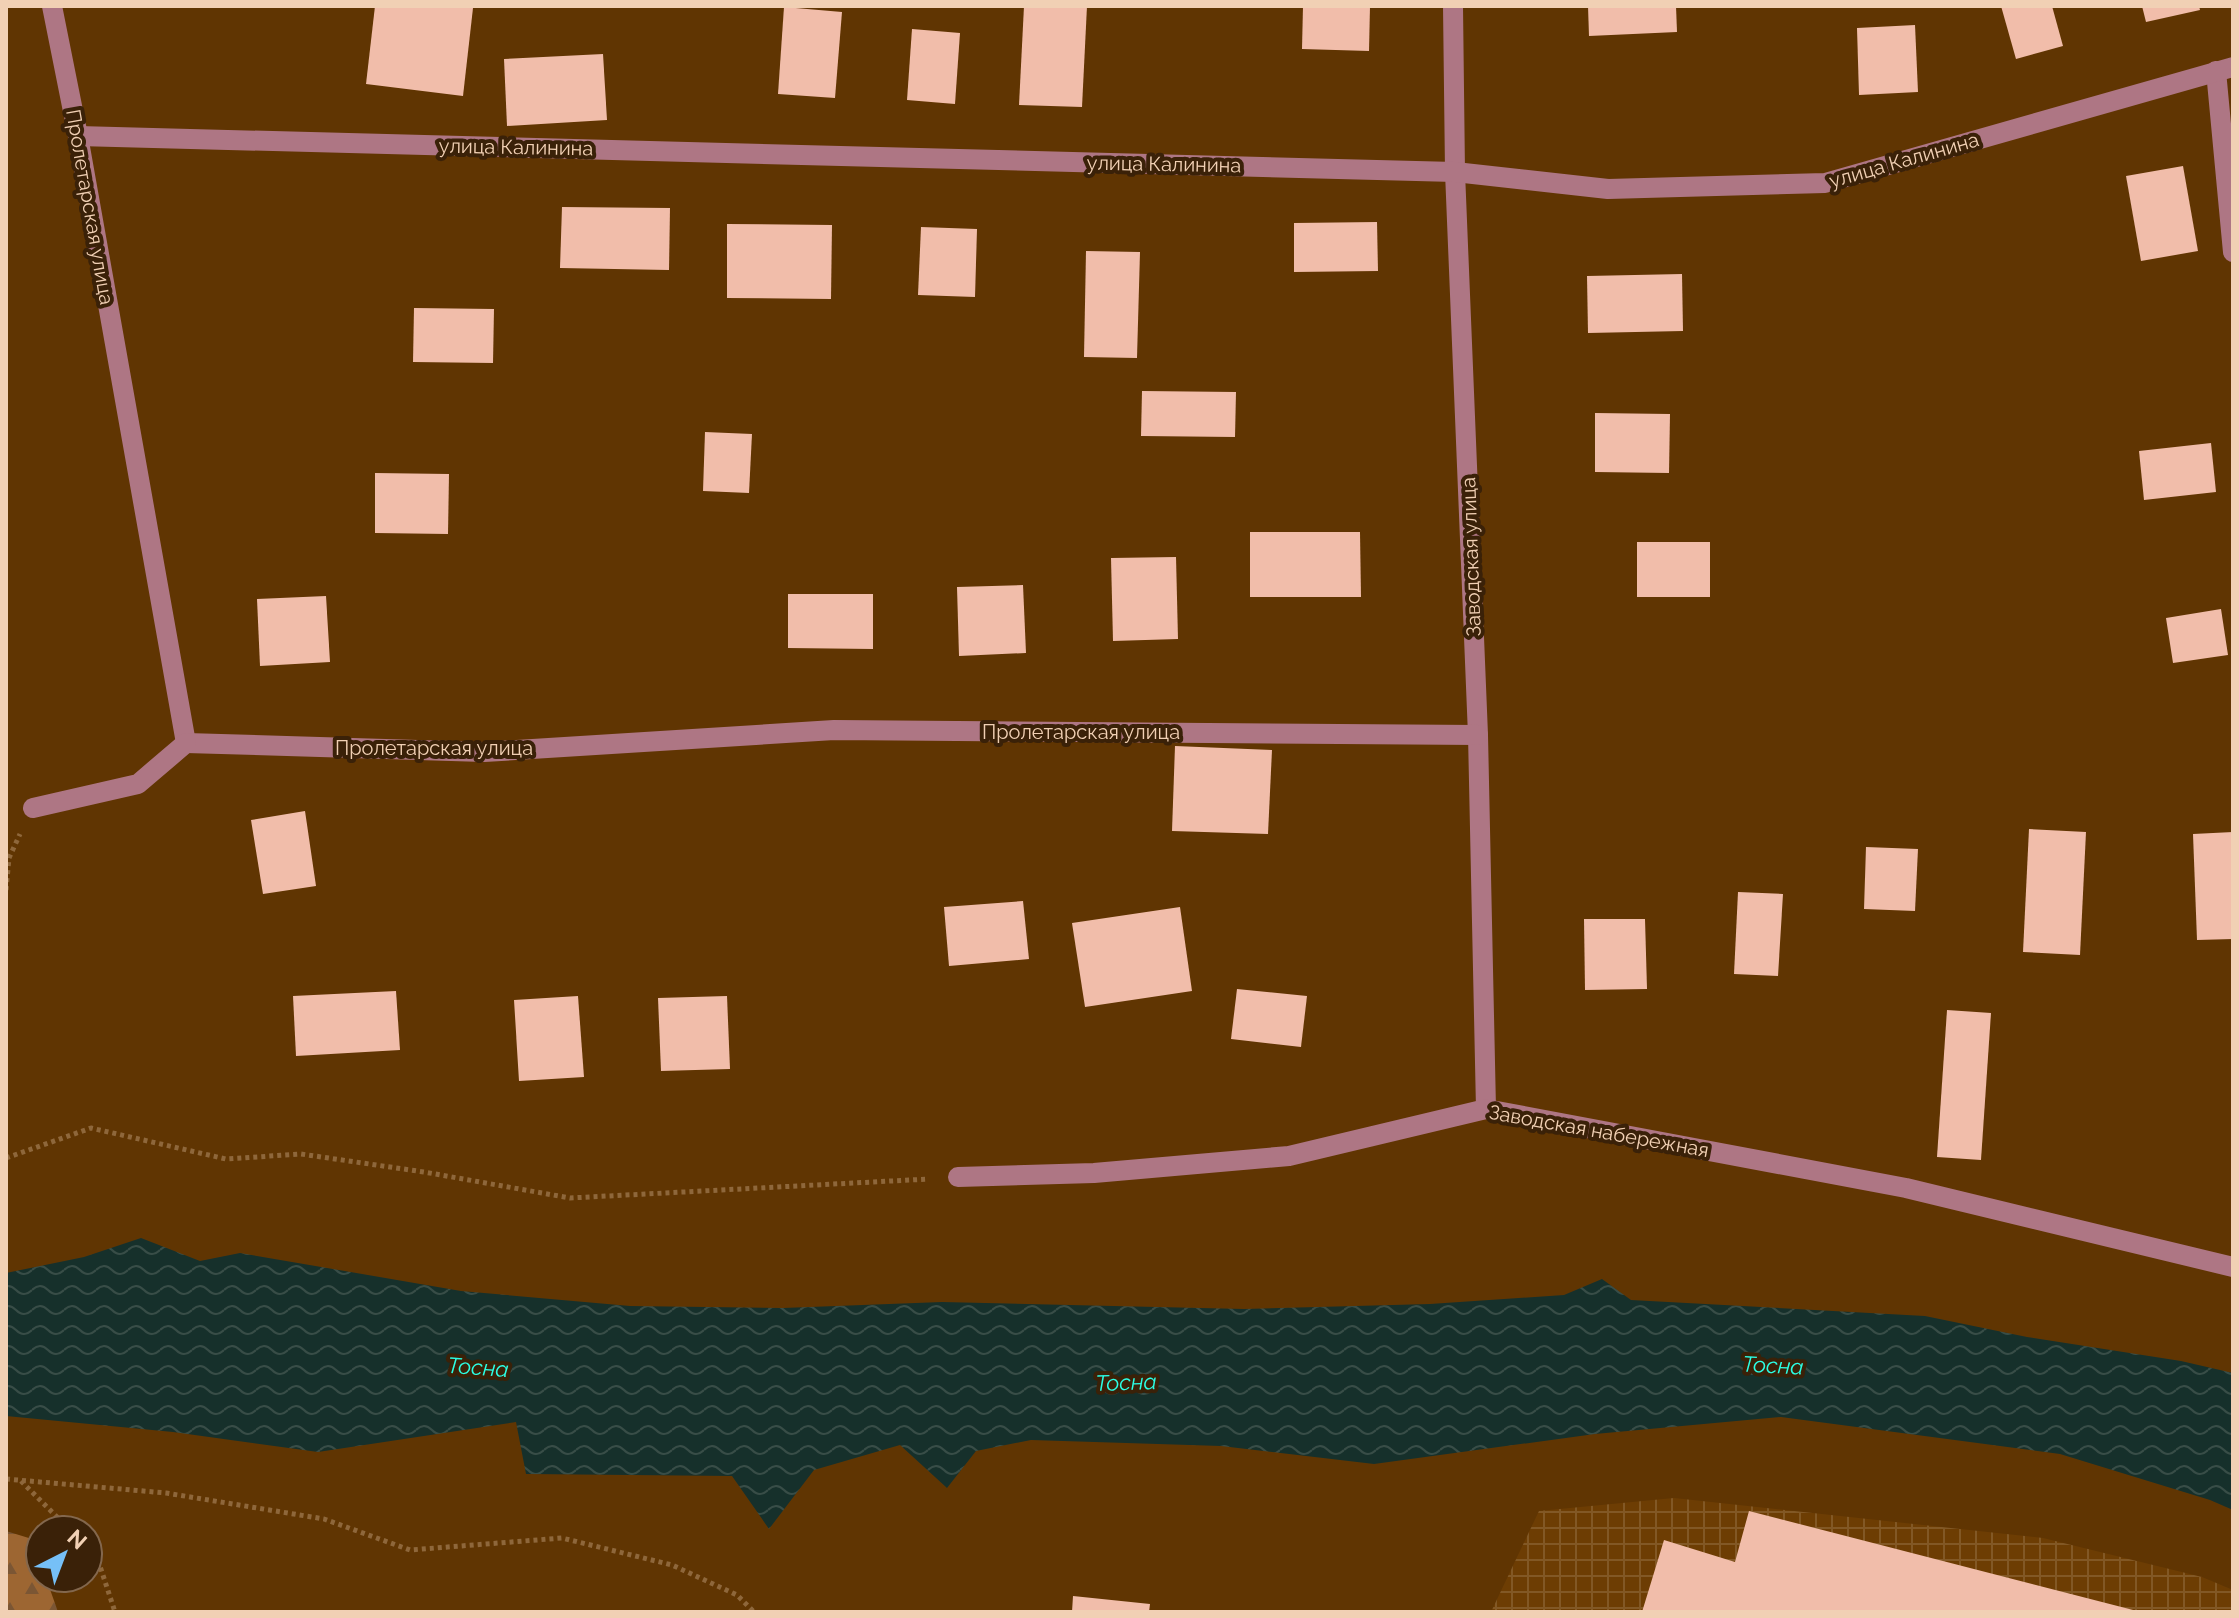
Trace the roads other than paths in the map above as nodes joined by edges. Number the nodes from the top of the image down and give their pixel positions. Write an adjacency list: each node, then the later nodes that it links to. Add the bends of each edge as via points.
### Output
1 (52, 6): 4 (street, Пролетарская улица)
2 (1453, 6): 5 (street, Заводская улица)
3 (2225, 69): 5 (street, улица Калинина, via 1825,183 1608,189); 6 (street)
4 (78, 136): 5 (street, улица Калинина); 8 (street, Пролетарская улица)
5 (1455, 172): 7 (street, Заводская улица)
6 (2233, 252)
7 (1478, 735): 8 (street, Пролетарская улица, via 834,730 484,752); 10 (street, Заводская улица)
8 (186, 743): 9 (street, via 138,784)
9 (33, 808)
10 (1486, 1109): 11 (street, Заводская набережная, via 1289,1156 1094,1173); 12 (street, Заводская набережная, via 1906,1188)
11 (958, 1177)
12 (2233, 1267)

